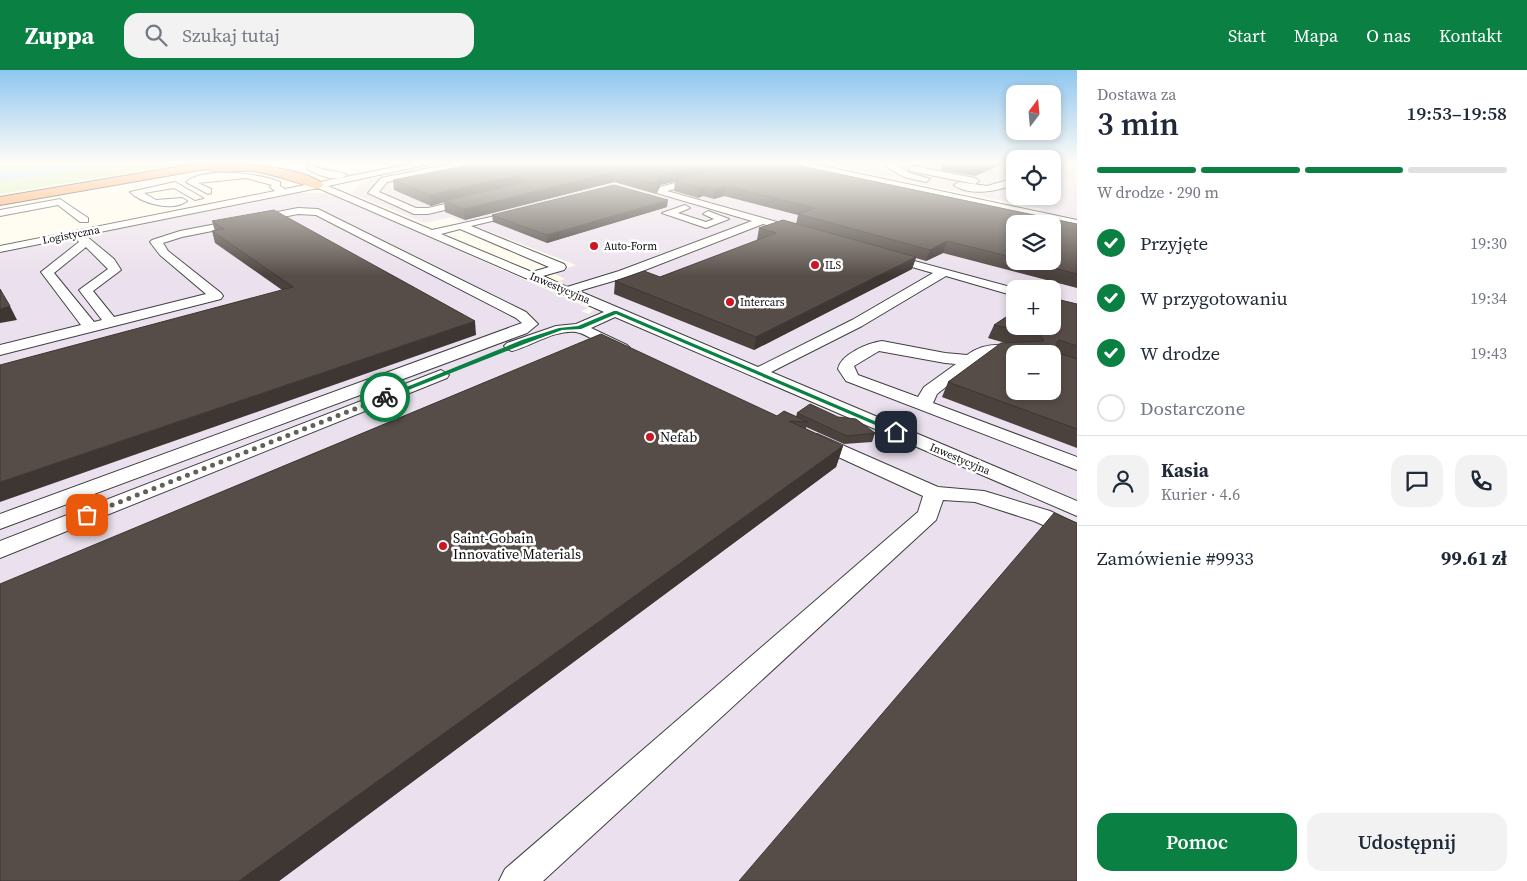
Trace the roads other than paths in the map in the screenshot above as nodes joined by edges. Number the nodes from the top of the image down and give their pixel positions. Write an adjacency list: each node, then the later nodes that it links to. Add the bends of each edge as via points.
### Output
1 (147, 200): 2 (street, via 154,204 169,204)
2 (189, 200)
3 (223, 200): 11 (street, Logistyczna)
4 (352, 200): 23 (street, Inwestycyjna)
5 (389, 200): 6 (street, via 414,211)
6 (476, 200)
7 (656, 200): 13 (street)
8 (684, 200): 17 (street)
9 (968, 200): 19 (street)
10 (992, 200): 15 (street, via 1061,214)
11 (208, 207): 18 (street); 21 (street, Logistyczna)
12 (531, 208): 22 (street)
13 (685, 208)
14 (0, 213): 16 (street, via 60,202)
15 (1077, 213)
16 (84, 220): 20 (street); 21 (street)
17 (762, 221): 24 (street); 34 (street, via 623,274)
18 (234, 223): 36 (street, via 156,242 164,253 216,296); 49 (street, via 288,212 318,212 521,315 531,324 513,334)
19 (1077, 223)
20 (65, 224)
21 (116, 226): 25 (street, Logistyczna)
22 (461, 226): 23 (street); 30 (street, via 560,267)
23 (431, 234): 30 (street, Inwestycyjna)
24 (810, 234)
25 (82, 238): 26 (street, Logistyczna); 28 (street, via 33,254); 31 (street, via 47,272); 32 (street, via 115,270)
26 (0, 249)
27 (877, 254): 29 (street)
28 (0, 258)
29 (944, 272): 33 (street); 43 (street)
30 (531, 276): 34 (street, Inwestycyjna)
31 (54, 282): 32 (street, via 73,287); 37 (street)
32 (90, 285): 36 (street, via 85,290)
33 (1006, 289)
34 (566, 291): 35 (street, Inwestycyjna)
35 (616, 312): 38 (street); 43 (street, Inwestycyjna)
36 (111, 322): 37 (street)
37 (90, 328): 39 (street)
38 (579, 328): 41 (street); 51 (street, via 561,329 525,341)
39 (0, 350)
40 (1006, 350): 42 (street, via 981,352)
41 (641, 357)
42 (970, 360): 44 (street, via 930,390); 44 (street, via 882,346 847,364 846,369 852,378)
43 (758, 373): 48 (street, Inwestycyjna)
44 (923, 405): 46 (street)
45 (801, 433): 47 (street)
46 (1077, 464)
47 (934, 493): 50 (street, via 977,496 1042,516); 52 (street, via 928,515)
48 (1077, 509)
49 (0, 522)
50 (1077, 532)
51 (0, 550)
52 (517, 881)

